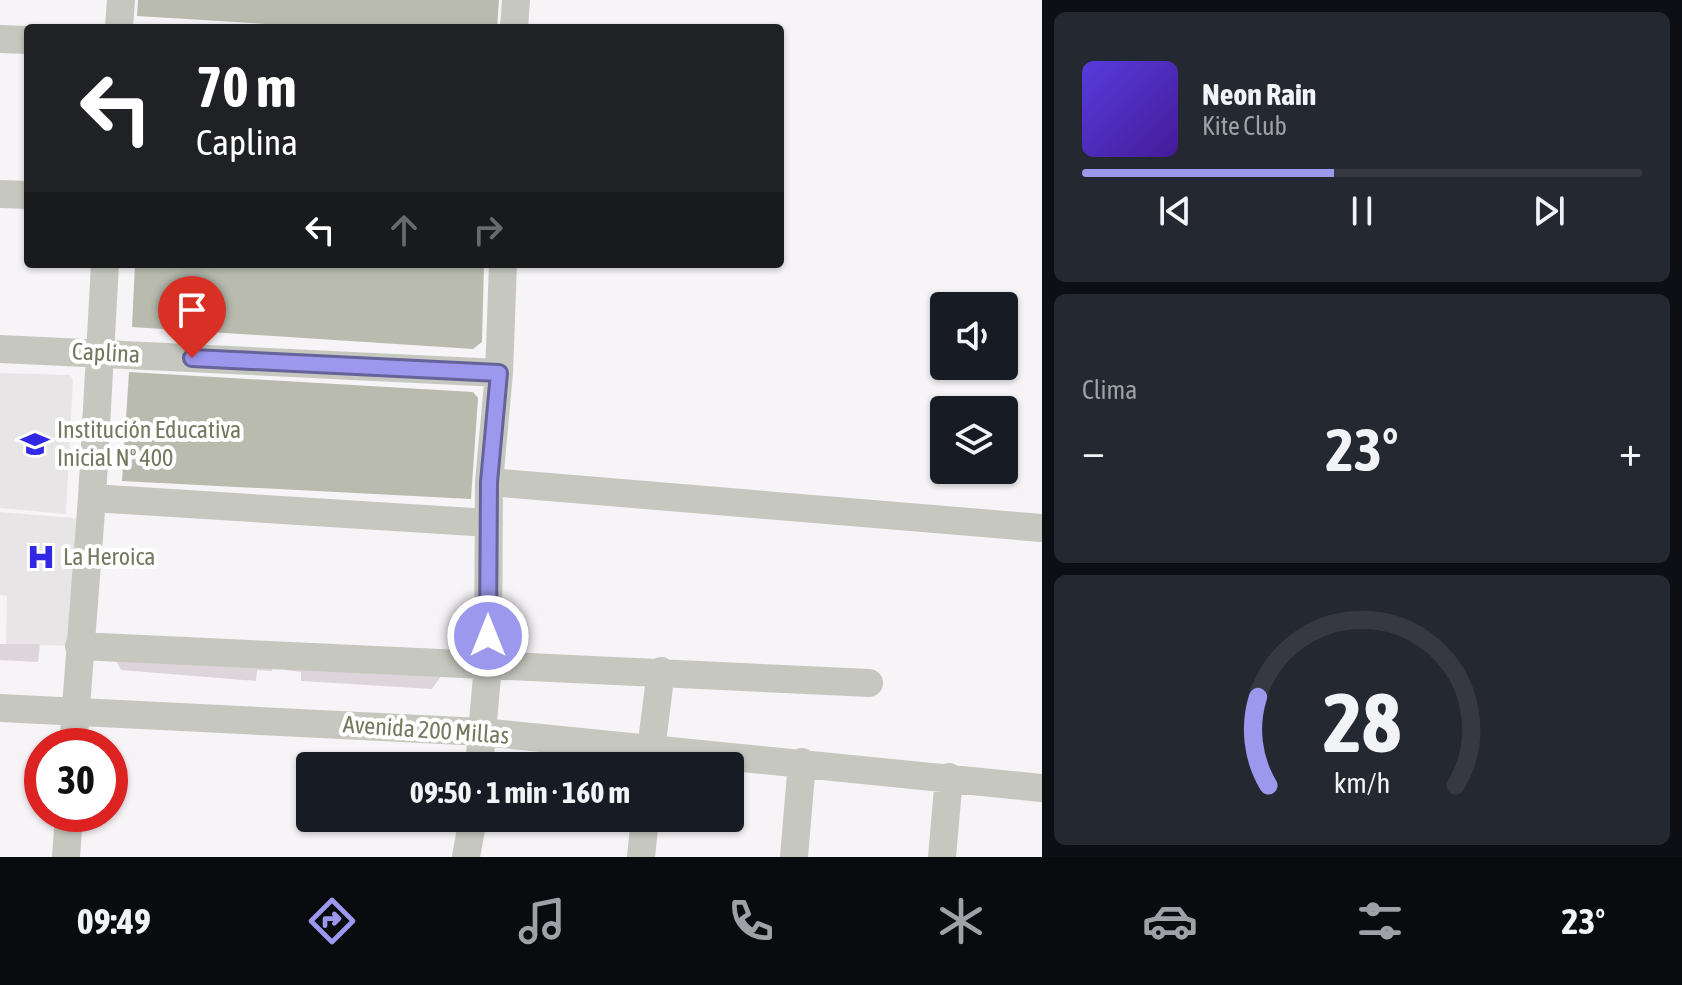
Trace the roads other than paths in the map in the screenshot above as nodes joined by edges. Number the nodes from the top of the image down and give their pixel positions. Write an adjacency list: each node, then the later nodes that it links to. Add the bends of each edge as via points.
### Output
1 (121, 0): 3 (street)
2 (516, 0): 4 (street)
3 (119, 24)
4 (514, 24)
5 (0, 39): 6 (street)
6 (24, 40)
7 (0, 194): 8 (street)
8 (24, 195)
9 (105, 268): 12 (street)
10 (503, 268): 13 (street)
11 (0, 349): 12 (street, Caplina)
12 (100, 353): 13 (street, Caplina); 15 (street)
13 (499, 373): 14 (street)
14 (489, 482): 16 (street); 17 (street)
15 (92, 498): 16 (street); 18 (street)
16 (489, 523): 19 (street)
17 (1042, 528)
18 (79, 646): 19 (street); 23 (street)
19 (488, 665): 20 (street); 25 (street)
20 (661, 671): 21 (street); 28 (street)
21 (869, 683)
22 (0, 708): 23 (street, Avenida 200 Millas)
23 (75, 711): 24 (street); 25 (street, Avenida 200 Millas)
24 (74, 728)
25 (482, 732): 26 (street); 27 (street, Avenida 200 Millas)
26 (480, 752)
27 (611, 752)
28 (651, 752)
29 (744, 760): 30 (street, Avenida 200 Millas)
30 (802, 762): 31 (street, Avenida 200 Millas); 39 (street)
31 (949, 777): 32 (street, Avenida 200 Millas); 40 (street)
32 (1042, 788)
33 (68, 832): 36 (street)
34 (470, 832): 37 (street)
35 (644, 832): 38 (street)
36 (66, 857)
37 (466, 857)
38 (641, 857)
39 (794, 857)
40 (942, 857)

